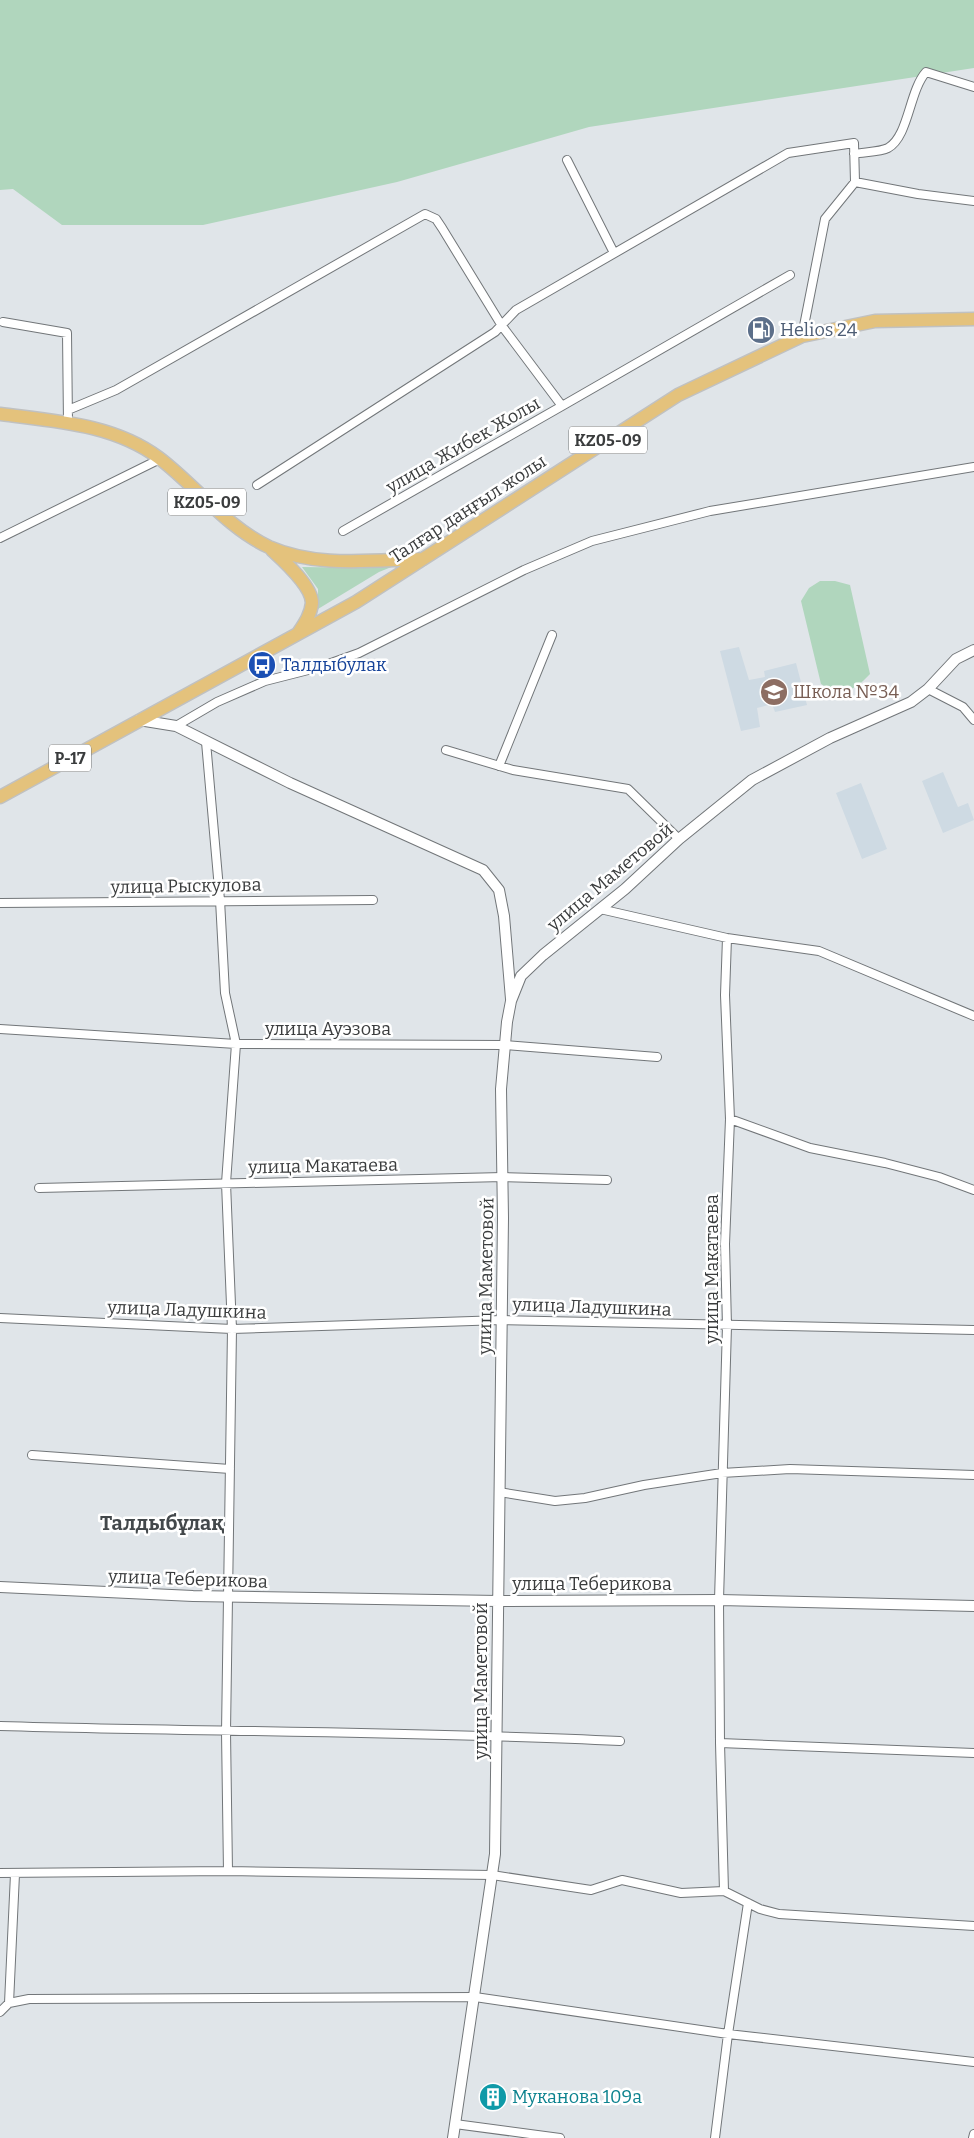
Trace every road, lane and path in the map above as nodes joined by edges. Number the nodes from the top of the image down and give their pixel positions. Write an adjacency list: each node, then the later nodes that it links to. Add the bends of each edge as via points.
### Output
1 (974, 87): 2 (street, via 926,72 918,82 900,134 888,148)
2 (854, 154): 4 (street); 6 (street, via 854,143 788,153)
3 (567, 160): 6 (street)
4 (855, 182): 5 (street); 11 (street, via 825,219)
5 (974, 201)
6 (614, 253): 10 (street, via 516,310)
7 (790, 275): 12 (street)
8 (974, 319): 11 (main road, Талғар даңғыл жолы / KZ05-09, via 875,321)
9 (3, 322): 14 (street, via 67,333)
10 (502, 326): 12 (street, улица Жибек Жолы); 14 (street, улица Жибек Жолы, via 436,219 425,214); 17 (street)
11 (802, 336): 21 (main road, Талғар даңғыл жолы / KZ05-09, via 678,395)
12 (562, 406): 18 (street, улица Жибек Жолы)
13 (0, 414): 14 (main road, KZ05-09)
14 (68, 416): 15 (main road, KZ05-09, via 119,436)
15 (160, 459): 19 (street); 20 (main road, KZ05-09, via 208,503)
16 (974, 467): 28 (street, via 710,511 592,541 524,570 359,653 320,667 266,680 217,702)
17 (257, 484)
18 (343, 531)
19 (0, 538)
20 (268, 546): 21 (main road, KZ05-09, via 299,557 331,561); 22 (main road, via 302,581 312,601 309,616)
21 (423, 559): 22 (main road, Талғар даңғыл жолы / P-17, via 356,602)
22 (298, 633): 26 (main road, Талғар даңғыл жолы / P-17)
23 (552, 635): 31 (street)
24 (974, 650): 25 (street, улица Маметовой, via 956,659)
25 (928, 689): 27 (street, via 962,708); 33 (street, улица Маметовой, via 911,702 830,738 752,780)
26 (139, 720): 28 (street); 32 (main road, Талғар даңғыл жолы / P-17)
27 (974, 720)
28 (176, 726): 29 (street)
29 (206, 742): 34 (street); 39 (street, via 483,870 499,890)
30 (446, 750): 31 (street)
31 (499, 766): 33 (street, via 628,789)
32 (0, 796)
33 (679, 839): 37 (street, улица Маметовой)
34 (220, 900): 35 (street, улица Рыскулова); 36 (street, улица Рыскулова); 42 (street, via 225,993)
35 (373, 900)
36 (0, 903)
37 (600, 909): 38 (street); 39 (street, улица Маметовой, via 521,976)
38 (727, 938): 40 (street, via 819,950); 45 (street, улица Макатаева, via 725,995)
39 (511, 1002): 43 (street, улица Маметовой)
40 (974, 1016)
41 (0, 1030): 42 (street, улица Ауэзова)
42 (236, 1044): 43 (street, улица Ауэзова); 48 (street)
43 (505, 1046): 44 (street, улица Ауэзова); 46 (street, улица Маметовой, via 501,1089)
44 (657, 1057)
45 (730, 1119): 50 (street, via 810,1148 939,1177); 53 (street, улица Макатаева, via 725,1244)
46 (503, 1177): 47 (street, улица Макатаева); 48 (street, улица Макатаева); 52 (street, улица Маметовой)
47 (607, 1180)
48 (226, 1183): 49 (street, улица Макатаева); 54 (street)
49 (39, 1188)
50 (974, 1190)
51 (0, 1318): 54 (street, улица Ладушкина)
52 (502, 1320): 53 (street, улица Ладушкина); 54 (street, улица Ладушкина); 60 (street, улица Маметовой)
53 (728, 1326): 55 (street, улица Ладушкина); 58 (street, улица Макатаева)
54 (232, 1329): 57 (street)
55 (974, 1330)
56 (32, 1455): 57 (street)
57 (230, 1469): 62 (street)
58 (722, 1473): 59 (street, via 790,1469); 60 (street, via 555,1501); 63 (street, улица Макатаева)
59 (974, 1475)
60 (499, 1492): 64 (street, улица Маметовой)
61 (0, 1587): 62 (street, улица Теберикова)
62 (227, 1597): 64 (street, улица Теберикова); 67 (street)
63 (719, 1600): 64 (street, улица Теберикова); 65 (street, улица Теберикова); 70 (street, улица Макатаева)
64 (498, 1601): 68 (street, улица Маметовой)
65 (974, 1606)
66 (0, 1726): 67 (street)
67 (226, 1732): 68 (street); 72 (street)
68 (497, 1736): 69 (street); 75 (street, улица Маметовой)
69 (620, 1741)
70 (720, 1743): 71 (street); 76 (street, улица Макатаева)
71 (974, 1753)
72 (228, 1871): 74 (street); 75 (street)
73 (0, 1873): 74 (street)
74 (15, 1874): 80 (street)
75 (492, 1875): 76 (street, via 592,1890 622,1880 681,1894); 79 (street, улица Маметовой)
76 (724, 1891): 77 (street)
77 (748, 1903): 78 (street, via 779,1914); 82 (street)
78 (974, 1926)
79 (475, 1997): 80 (street, via 29,1999); 82 (street); 84 (street, улица Маметовой)
80 (9, 2003): 81 (street)
81 (0, 2012)
82 (728, 2034): 83 (street); 88 (street)
83 (974, 2062)
84 (455, 2124): 86 (street, улица Маметовой); 87 (street)
85 (974, 2134): 89 (street)
86 (452, 2138)
87 (560, 2138)
88 (715, 2138)
89 (973, 2138)

